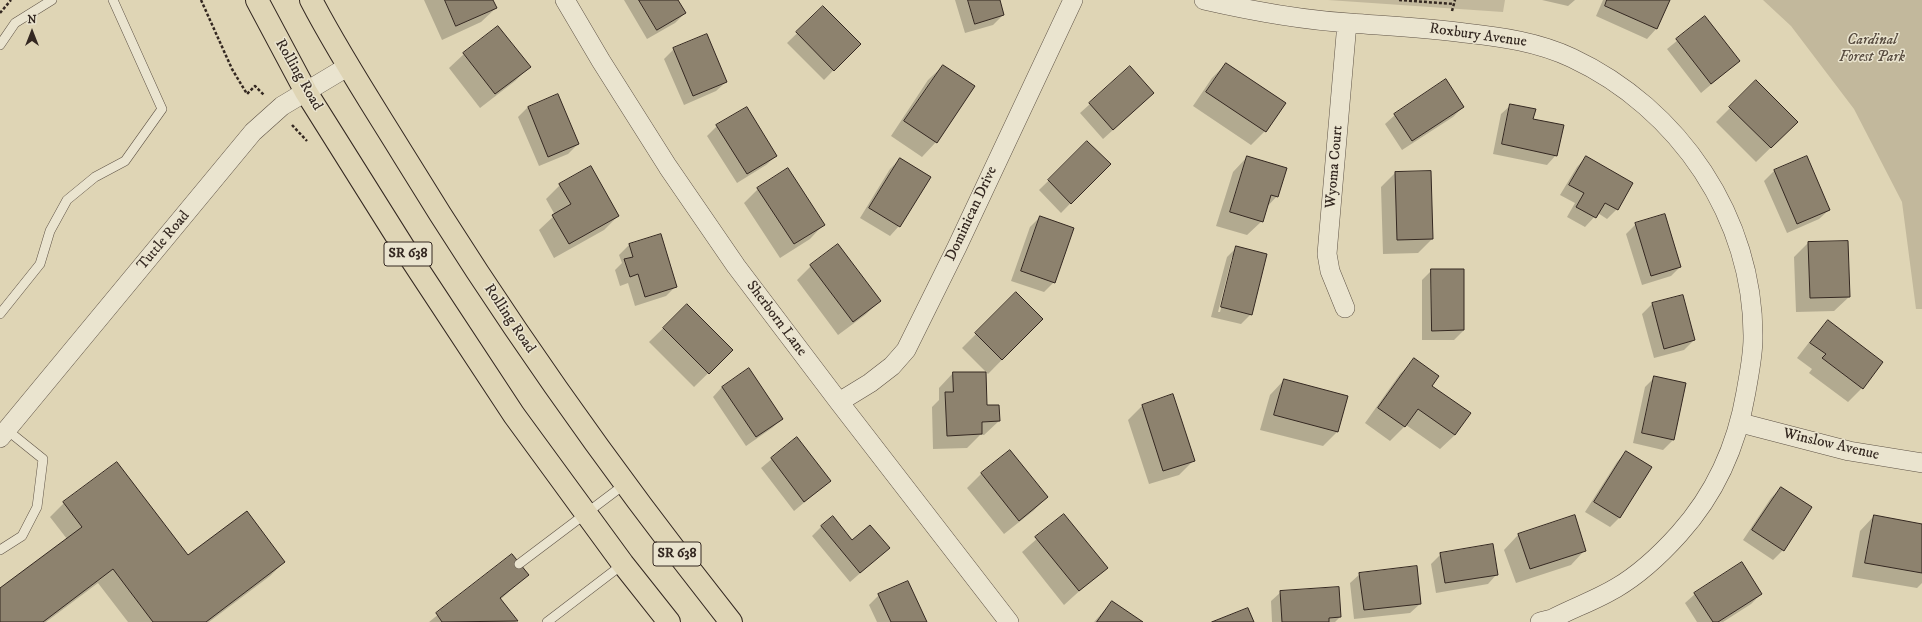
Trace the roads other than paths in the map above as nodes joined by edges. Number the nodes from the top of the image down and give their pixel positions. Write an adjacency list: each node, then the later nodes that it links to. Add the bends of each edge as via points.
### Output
1 (52, 0): 9 (lane, via 15,24)
2 (113, 0): 13 (lane, via 162,109 125,161 95,177 67,200 50,231 40,264)
3 (257, 0): 11 (main road, Rolling Road / SR 638)
4 (311, 0): 10 (main road, Rolling Road / SR 638)
5 (566, 0): 14 (street, Sherborn Lane, via 668,167 736,266)
6 (1073, 0): 14 (street, Dominican Drive, via 961,240 906,350 892,366)
7 (1204, 0): 8 (street, Roxbury Avenue, via 1290,16)
8 (1347, 23): 12 (street, Wyoma Court, via 1327,254 1330,270); 15 (street, Roxbury Avenue, via 1500,37 1537,44 1570,57 1604,75 1633,95 1665,123 1690,151 1713,186 1730,221 1743,261 1753,337 1751,366)
9 (0, 45)
10 (347, 67): 11 (street, Tuttle Road); 18 (main road, Rolling Road / SR 638, via 444,222 553,386)
11 (306, 92): 16 (street, Tuttle Road, via 278,110 253,132); 19 (main road, Rolling Road / SR 638, via 404,248 514,415)
12 (1345, 308)
13 (0, 314)
14 (839, 402): 26 (street, Sherborn Lane)
15 (1741, 423): 17 (street, Winslow Avenue, via 1849,451); 27 (street, Roxbury Avenue, via 1728,458 1699,508 1659,555 1616,588 1552,619)
16 (3, 434): 20 (lane, via 43,459 37,507 22,536)
17 (1922, 463)
18 (625, 484): 19 (lane); 25 (main road, Rolling Road / SR 638)
19 (586, 513): 21 (lane); 22 (main road, Rolling Road / SR 638)
20 (0, 550)
21 (519, 564)
22 (624, 564): 23 (lane); 24 (main road, Rolling Road / SR 638)
23 (547, 622)
24 (670, 622)
25 (731, 622)
26 (1009, 622)
27 (1540, 622)

